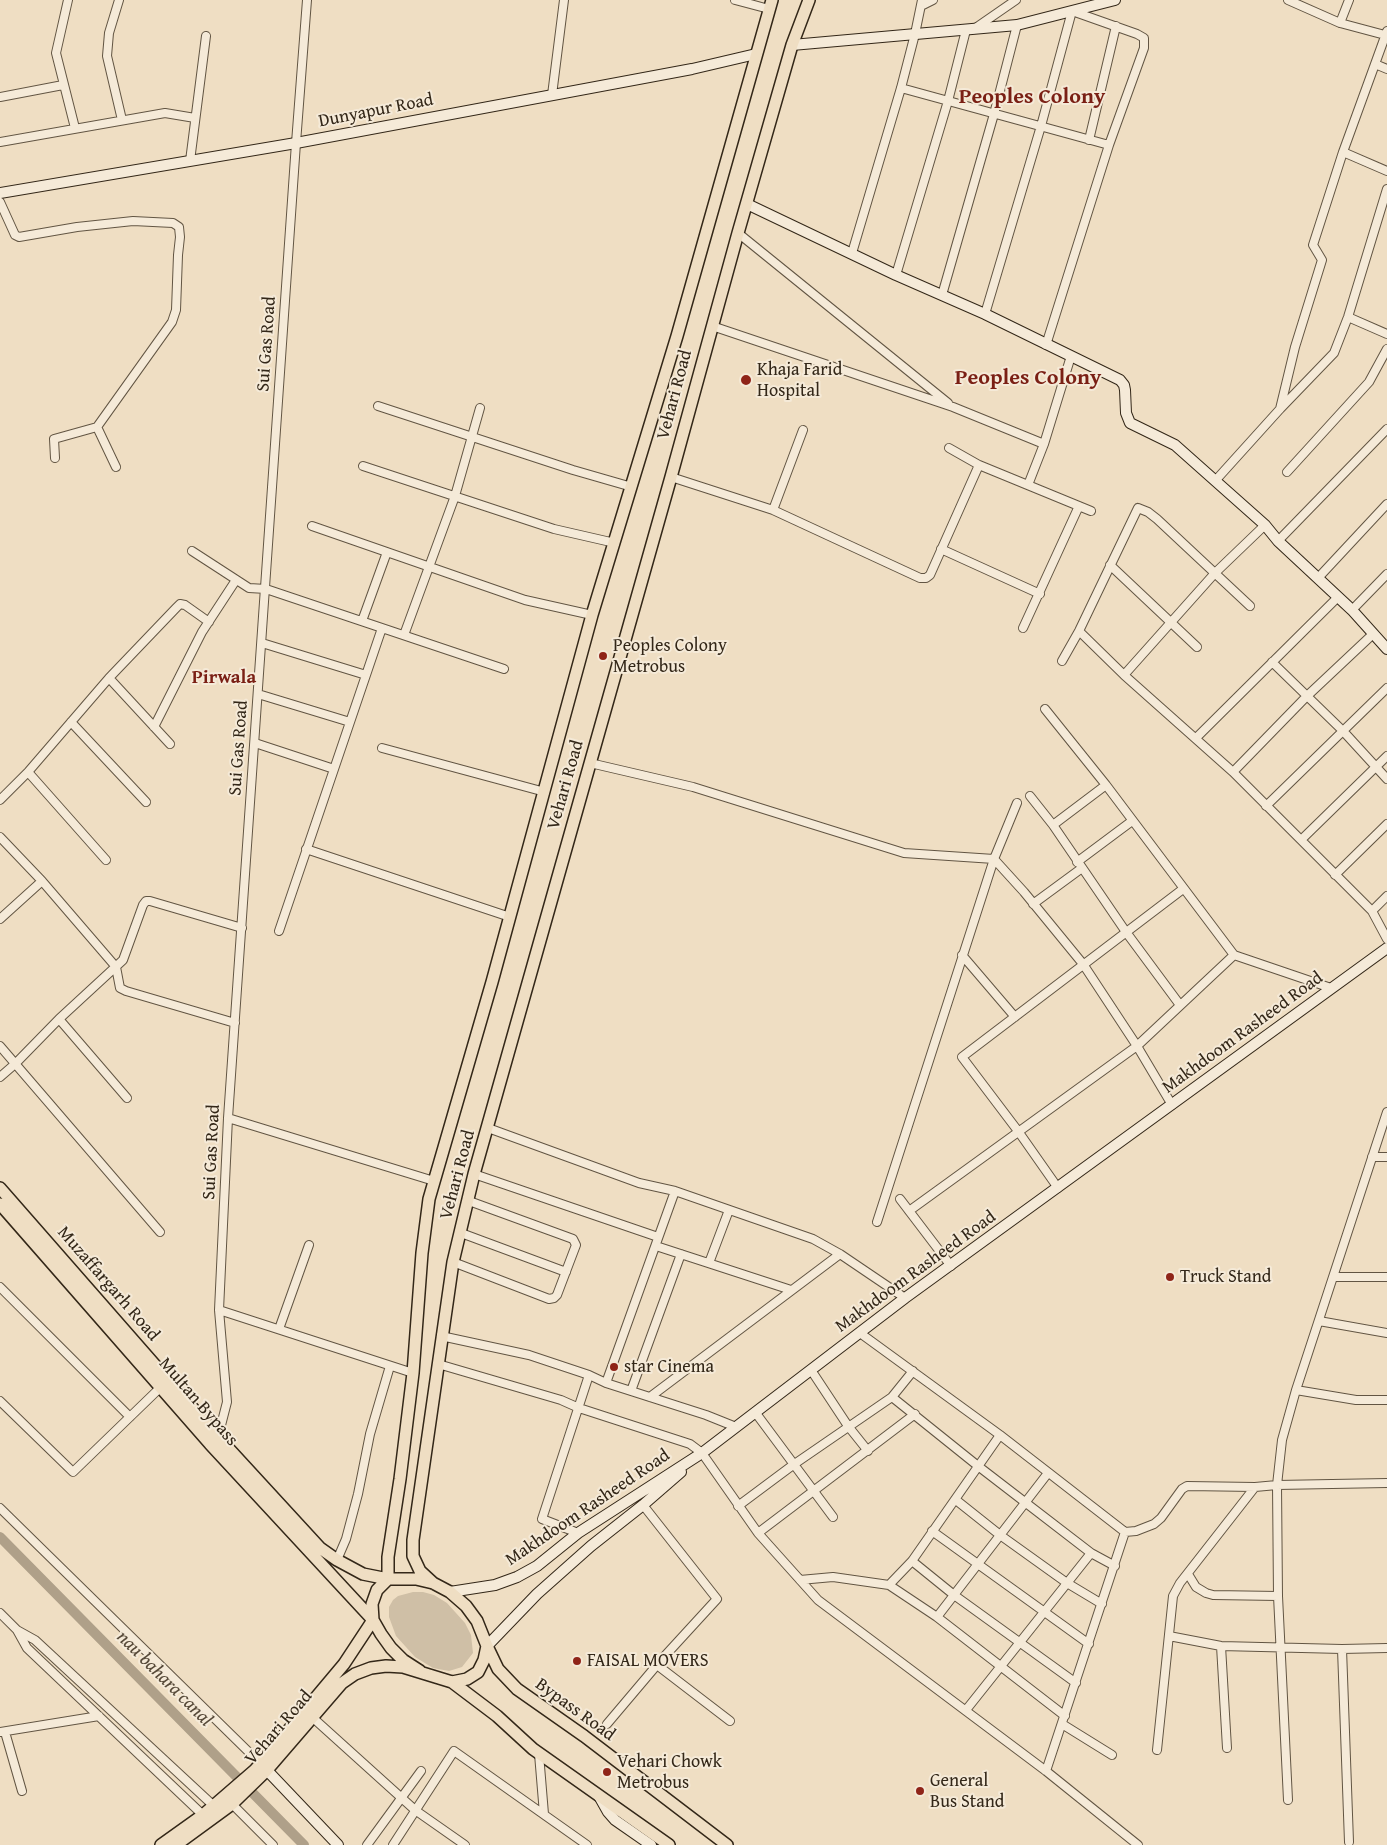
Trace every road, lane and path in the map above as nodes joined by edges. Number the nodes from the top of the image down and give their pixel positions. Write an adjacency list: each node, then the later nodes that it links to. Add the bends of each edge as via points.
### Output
1 (68, 0): 26 (street, via 56,53)
2 (119, 0): 33 (street, via 109,33 107,56)
3 (307, 0): 38 (street, Sui Gas Road)
4 (564, 0): 28 (street)
5 (735, 0): 13 (street)
6 (809, 0): 22 (main road, Vehari Road)
7 (933, 0): 12 (street)
8 (1016, 0): 18 (street)
9 (1115, 0): 14 (street)
10 (1350, 0): 15 (street)
11 (1293, 1): 15 (street)
12 (922, 3): 20 (street)
13 (771, 5): 23 (main road, Vehari Road)
14 (1072, 12): 16 (street); 17 (street); 34 (street)
15 (1340, 23): 19 (street)
16 (1017, 25): 18 (street); 31 (street)
17 (1116, 26): 36 (street); 39 (street, via 1144,38 1144,48)
18 (970, 30): 20 (street); 30 (street)
19 (1386, 33): 24 (street)
20 (916, 34): 22 (street); 27 (street)
21 (206, 36): 32 (street)
22 (792, 45): 46 (main road, Vehari Road)
23 (756, 54): 28 (street, Dunyapur Road); 76 (main road, Vehari Road)
24 (1375, 64): 25 (street); 40 (street)
25 (1387, 69)
26 (63, 85): 29 (street); 35 (street)
27 (900, 88): 30 (street); 48 (street)
28 (552, 95): 38 (street, Dunyapur Road)
29 (0, 97)
30 (948, 101): 31 (street); 49 (street)
31 (994, 114): 34 (street); 50 (street)
32 (195, 118): 33 (street, via 165,113); 41 (street)
33 (122, 120): 35 (street)
34 (1041, 126): 36 (street); 51 (street)
35 (75, 128): 37 (street)
36 (1089, 140): 39 (street)
37 (0, 142)
38 (296, 143): 41 (street, Dunyapur Road); 95 (street, Sui Gas Road)
39 (1109, 146): 55 (street)
40 (1343, 152): 42 (street); 61 (street, via 1314,245 1322,260)
41 (190, 161): 44 (street, Dunyapur Road)
42 (1387, 171)
43 (1387, 190): 52 (street)
44 (0, 193)
45 (0, 202): 62 (street, via 15,236 19,237 133,221 173,223 179,227 176,310 172,322)
46 (747, 204): 47 (main road, Vehari Road); 48 (street)
47 (738, 233): 53 (main road, Vehari Road); 59 (street)
48 (852, 252): 49 (street)
49 (896, 275): 50 (street)
50 (942, 295): 51 (street)
51 (985, 314): 55 (street)
52 (1348, 317): 54 (street); 61 (street, via 1334,353)
53 (712, 326): 59 (street); 73 (main road, Vehari Road)
54 (1387, 334)
55 (1046, 344): 57 (street)
56 (1387, 349): 72 (street, via 1369,382)
57 (1071, 356): 66 (street); 74 (street, via 1120,380 1126,390 1126,413 1130,423 1175,445)
58 (378, 406): 65 (street)
59 (953, 407): 66 (street)
60 (480, 408): 65 (street)
61 (1280, 409): 74 (street)
62 (97, 427): 68 (street, via 56,437 53,442); 70 (street)
63 (1387, 429): 84 (street)
64 (804, 430): 80 (street)
65 (472, 437): 76 (street); 77 (street)
66 (1044, 444): 75 (street)
67 (949, 448): 69 (street)
68 (54, 458)
69 (979, 464): 75 (street); 86 (street)
70 (116, 466)
71 (363, 466): 77 (street)
72 (1287, 472)
73 (671, 477): 80 (street); 130 (main road, Vehari Road)
74 (1215, 481): 82 (street)
75 (1028, 485): 79 (street)
76 (632, 487): 85 (main road, Vehari Road)
77 (455, 496): 85 (street, via 554,529); 90 (street)
78 (1387, 504): 93 (street)
79 (1079, 506): 81 (street); 96 (street)
80 (773, 510): 86 (street, via 920,578 930,575)
81 (1091, 511)
82 (1264, 525): 84 (street); 91 (street)
83 (312, 526): 88 (street)
84 (1278, 541): 93 (street)
85 (615, 543): 100 (main road, Vehari Road)
86 (942, 549): 96 (street)
87 (192, 551): 94 (street)
88 (387, 552): 90 (street); 101 (street)
89 (1110, 566): 91 (street, via 1138,508 1157,519); 103 (street); 106 (street)
90 (430, 567): 100 (street, via 525,600); 107 (street)
91 (1215, 573): 98 (street); 103 (street)
92 (1387, 574): 99 (street)
93 (1318, 578): 97 (street)
94 (236, 580): 95 (street, via 249,588); 102 (street)
95 (266, 589): 101 (street); 109 (street, Sui Gas Road)
96 (1040, 594): 105 (street)
97 (1338, 597): 99 (street); 112 (street)
98 (1250, 606)
99 (1352, 610): 108 (street)
100 (592, 615): 137 (main road, Vehari Road)
101 (362, 621): 104 (street)
102 (209, 622): 116 (street, via 180,604); 123 (street)
103 (1171, 623): 110 (street); 115 (street)
104 (382, 628): 107 (street); 114 (street)
105 (1023, 628)
106 (1079, 631): 111 (street); 115 (street)
107 (404, 635): 113 (street)
108 (1382, 640): 119 (street)
109 (262, 643): 114 (street); 118 (street, Sui Gas Road)
110 (1197, 647)
111 (1062, 661)
112 (1272, 662): 119 (street); 125 (street)
113 (504, 669)
114 (366, 675): 122 (street)
115 (1124, 675): 125 (street)
116 (109, 678): 121 (street); 123 (street)
117 (1387, 688): 124 (street)
118 (258, 694): 122 (street); 126 (street, Sui Gas Road)
119 (1306, 697): 124 (street); 134 (street)
120 (1045, 708): 136 (street)
121 (71, 722): 133 (street); 140 (street)
122 (350, 722): 132 (street)
123 (154, 728): 127 (street)
124 (1343, 731): 131 (street); 142 (street)
125 (1196, 738): 134 (street)
126 (255, 742): 132 (street); 160 (street, Sui Gas Road)
127 (170, 744)
128 (382, 748): 137 (street)
129 (1387, 756): 131 (street)
130 (590, 763): 149 (street, via 693,787 904,853); 182 (main road, Vehari Road)
131 (1375, 767): 135 (street); 147 (street)
132 (334, 769): 148 (street)
133 (28, 772): 139 (street); 150 (street)
134 (1233, 772): 142 (street)
135 (1387, 779)
136 (1106, 785): 143 (street); 144 (street)
137 (545, 792): 158 (main road, Vehari Road)
138 (1030, 796): 144 (street)
139 (0, 800)
140 (146, 802)
141 (1017, 803): 149 (street)
142 (1266, 806): 147 (street)
143 (1132, 821): 151 (street); 154 (street)
144 (1053, 824): 151 (street)
145 (1387, 824): 152 (street)
146 (0, 837): 153 (street)
147 (1301, 840): 152 (street)
148 (306, 849): 158 (street); 161 (street)
149 (994, 859): 156 (street); 165 (street)
150 (106, 860)
151 (1080, 865): 156 (street); 162 (street)
152 (1335, 875): 157 (street)
153 (42, 881): 159 (street); 168 (street)
154 (1183, 888): 162 (street); 166 (street)
155 (1387, 896): 157 (street)
156 (1033, 904): 167 (street)
157 (1372, 911): 163 (street)
158 (510, 917): 187 (main road, Vehari Road)
159 (0, 919)
160 (242, 928): 168 (street, via 146,901 123,960); 173 (street, Sui Gas Road)
161 (279, 931)
162 (1126, 932): 167 (street); 170 (street)
163 (1387, 939)
164 (1387, 948): 169 (street, Makhdoom Rasheed Road)
165 (962, 955): 171 (street); 196 (street)
166 (1234, 955): 169 (street); 170 (street)
167 (1083, 964): 171 (street); 175 (street)
168 (116, 967): 172 (street); 173 (street, via 120,988 126,991)
169 (1331, 988): 179 (street, Makhdoom Rasheed Road)
170 (1180, 1005): 175 (street)
171 (1014, 1017): 183 (street, via 962,1057)
172 (59, 1019): 176 (street); 178 (street)
173 (235, 1024): 181 (street, Sui Gas Road)
174 (0, 1046): 176 (street)
175 (1137, 1046): 179 (street); 183 (street)
176 (15, 1064): 177 (street); 197 (street)
177 (0, 1077)
178 (127, 1098)
179 (1172, 1105): 189 (street, Makhdoom Rasheed Road)
180 (1387, 1112): 184 (street)
181 (228, 1118): 187 (street); 213 (street, Sui Gas Road)
182 (488, 1128): 186 (main road, Vehari Road); 190 (street, via 639,1183)
183 (1018, 1131): 189 (street); 195 (street)
184 (1372, 1157): 185 (street); 208 (street)
185 (1387, 1157)
186 (474, 1174): 192 (main road, Vehari Road); 199 (street)
187 (434, 1181): 223 (main road, Vehari Road, via 422,1253)
188 (0, 1188): 225 (main road, Muzaffargarh Road)
189 (1058, 1188): 206 (street, Makhdoom Rasheed Road)
190 (675, 1191): 194 (street); 199 (street)
191 (900, 1199): 195 (street)
192 (469, 1201): 198 (main road, Vehari Road); 207 (street, via 573,1239 576,1245)
193 (0, 1204): 225 (main road, Multan Bypass)
194 (729, 1210): 203 (street, via 813,1239); 205 (street)
195 (909, 1211): 206 (street)
196 (877, 1222)
197 (160, 1232)
198 (461, 1233): 204 (main road, Vehari Road); 207 (street)
199 (658, 1237): 201 (street)
200 (309, 1245): 215 (street)
201 (656, 1246): 202 (street); 226 (street)
202 (681, 1254): 205 (street); 228 (street)
203 (840, 1254): 211 (street); 212 (street)
204 (453, 1262): 207 (street, via 549,1299 557,1294); 218 (main road, Vehari Road)
205 (708, 1263): 211 (street)
206 (951, 1266): 212 (street, Makhdoom Rasheed Road)
207 (566, 1272)
208 (1334, 1277): 209 (street); 214 (street)
209 (1387, 1277)
210 (0, 1287): 236 (street)
211 (791, 1290): 229 (street)
212 (905, 1298): 217 (street, Makhdoom Rasheed Road)
213 (219, 1310): 215 (street); 240 (street, Sui Gas Road, via 227,1402)
214 (1319, 1321): 216 (street); 227 (street)
215 (279, 1330): 220 (street)
216 (1387, 1332)
217 (860, 1333): 221 (street, Makhdoom Rasheed Road); 222 (street)
218 (441, 1336): 219 (main road, Vehari Road); 224 (street, via 529,1355)
219 (438, 1364): 233 (street); 269 (main road, Vehari Road, via 413,1540 413,1556 420,1571)
220 (390, 1366): 223 (street); 262 (street, via 370,1434 346,1539)
221 (811, 1370): 234 (street, Makhdoom Rasheed Road); 237 (street)
222 (913, 1371): 230 (street); 239 (street)
223 (413, 1373): 267 (main road, Vehari Road, via 388,1557)
224 (589, 1375): 226 (street); 233 (street)
225 (165, 1383): 236 (street); 240 (main road, Muzaffargarh Road); 279 (main road, Multan Bypass, via 210,1444)
226 (606, 1383): 228 (street)
227 (1296, 1390): 231 (street, via 1356,1400); 247 (street, via 1282,1440)
228 (631, 1391): 229 (street)
229 (650, 1397): 238 (street)
230 (892, 1397): 235 (street); 237 (street)
231 (1387, 1400)
232 (0, 1401): 236 (street, via 73,1472)
233 (579, 1408): 242 (street, via 690,1444); 258 (street, via 542,1519)
234 (755, 1412): 238 (street, Makhdoom Rasheed Road); 243 (street)
235 (915, 1414): 241 (street); 244 (street)
236 (130, 1417)
237 (848, 1426): 241 (street); 243 (street)
238 (736, 1427): 242 (street, Makhdoom Rasheed Road)
239 (1000, 1435): 244 (street); 245 (street)
240 (218, 1437): 262 (main road, Muzaffargarh Road, via 320,1548)
241 (868, 1450): 249 (street)
242 (702, 1453): 252 (street); 253 (street); 258 (street, Makhdoom Rasheed Road)
243 (792, 1465): 249 (street); 253 (street)
244 (978, 1466): 250 (street); 251 (street)
245 (1048, 1473): 251 (street); 257 (street)
246 (1387, 1483): 247 (street)
247 (1277, 1485): 248 (street); 274 (street)
248 (1255, 1487): 257 (street, via 1187,1486 1154,1524); 266 (street)
249 (814, 1490): 255 (street); 259 (street)
250 (956, 1500): 256 (street); 260 (street)
251 (1025, 1502): 260 (street); 261 (street)
252 (643, 1505): 284 (street, via 537,1594); 289 (street, via 717,1599)
253 (738, 1506): 259 (street)
254 (0, 1508): 309 (street)
255 (832, 1517)
256 (932, 1531): 263 (street); 264 (street)
257 (1125, 1532): 265 (street)
258 (578, 1533): 272 (street, Makhdoom Rasheed Road, via 537,1566 517,1577 495,1585)
259 (758, 1533): 268 (street)
260 (1000, 1535): 264 (street); 270 (street)
261 (1091, 1553): 265 (street); 270 (street)
262 (337, 1560): 267 (main road, Muzaffargarh Road, via 363,1574)
263 (912, 1561): 271 (street); 273 (street)
264 (977, 1564): 273 (street); 276 (street)
265 (1115, 1566): 275 (street)
266 (1188, 1574): 274 (street, via 1196,1587 1213,1595); 281 (street, via 1173,1596)
267 (388, 1579): 269 (main road); 279 (main road, via 372,1604)
268 (800, 1580): 271 (street, via 833,1577); 294 (street, via 818,1600)
269 (434, 1583): 272 (main road)
270 (1067, 1583): 275 (street); 276 (street)
271 (889, 1585): 278 (street)
272 (450, 1592): 284 (main road, via 477,1621)
273 (954, 1594): 278 (street); 282 (street)
274 (1278, 1596): 286 (street)
275 (1102, 1604): 283 (street)
276 (1044, 1612): 282 (street); 283 (street)
277 (0, 1613): 280 (street)
278 (937, 1617): 290 (street)
279 (373, 1620): 291 (main road, via 391,1648); 309 (main road, Vehari Road, via 344,1664)
280 (17, 1630): 295 (street, via 27,1648); 302 (street, via 35,1640)
281 (1168, 1636): 285 (street); 304 (street)
282 (1020, 1642): 290 (street); 293 (street)
283 (1089, 1644): 293 (street)
284 (487, 1646): 292 (main road, via 478,1672 467,1679); 333 (main road, Bypass Road, via 498,1670 517,1689)
285 (1221, 1646): 286 (street); 303 (street)
286 (1280, 1647): 288 (street); 317 (street)
287 (1387, 1648): 288 (street)
288 (1342, 1649): 322 (street)
289 (657, 1665): 298 (street); 299 (street)
290 (1002, 1666): 294 (street); 296 (street)
291 (420, 1671): 292 (main road); 297 (main road, Vehari Road, via 386,1666 355,1674 342,1683)
292 (452, 1682): 306 (main road)
293 (1076, 1683): 296 (street)
294 (966, 1710): 311 (street)
295 (99, 1716): 301 (street); 305 (street)
296 (1065, 1716): 300 (street)
297 (312, 1717): 309 (main road, Vehari Road); 315 (street)
298 (730, 1721)
299 (607, 1724)
300 (1062, 1724): 307 (street); 311 (street)
301 (3, 1732): 313 (street)
302 (148, 1744): 305 (street); 308 (street)
303 (1227, 1748)
304 (1156, 1750)
305 (138, 1753): 312 (street)
306 (539, 1754): 314 (main road); 320 (street)
307 (1112, 1755)
308 (166, 1762): 312 (street); 318 (street)
309 (261, 1770): 316 (main road, Vehari Road); 327 (street)
310 (422, 1771): 315 (street)
311 (1046, 1771): 334 (street)
312 (158, 1772): 321 (street)
313 (22, 1791)
314 (599, 1796): 331 (street, via 615,1820); 332 (main road)
315 (401, 1797): 319 (street); 328 (street)
316 (231, 1800): 318 (main road, Vehari Road); 326 (street)
317 (1288, 1800)
318 (218, 1809): 321 (main road, Vehari Road)
319 (415, 1810): 320 (street, via 454,1751); 329 (street); 330 (street)
320 (544, 1814): 323 (street)
321 (206, 1818): 324 (main road, Vehari Road); 325 (main road, Vehari Road)
322 (1348, 1842)
323 (584, 1844)
324 (161, 1845)
325 (176, 1845)
326 (273, 1845)
327 (338, 1845)
328 (366, 1845)
329 (393, 1845)
330 (465, 1845)
331 (651, 1845)
332 (670, 1845)
333 (727, 1845)
334 (1138, 1845)

